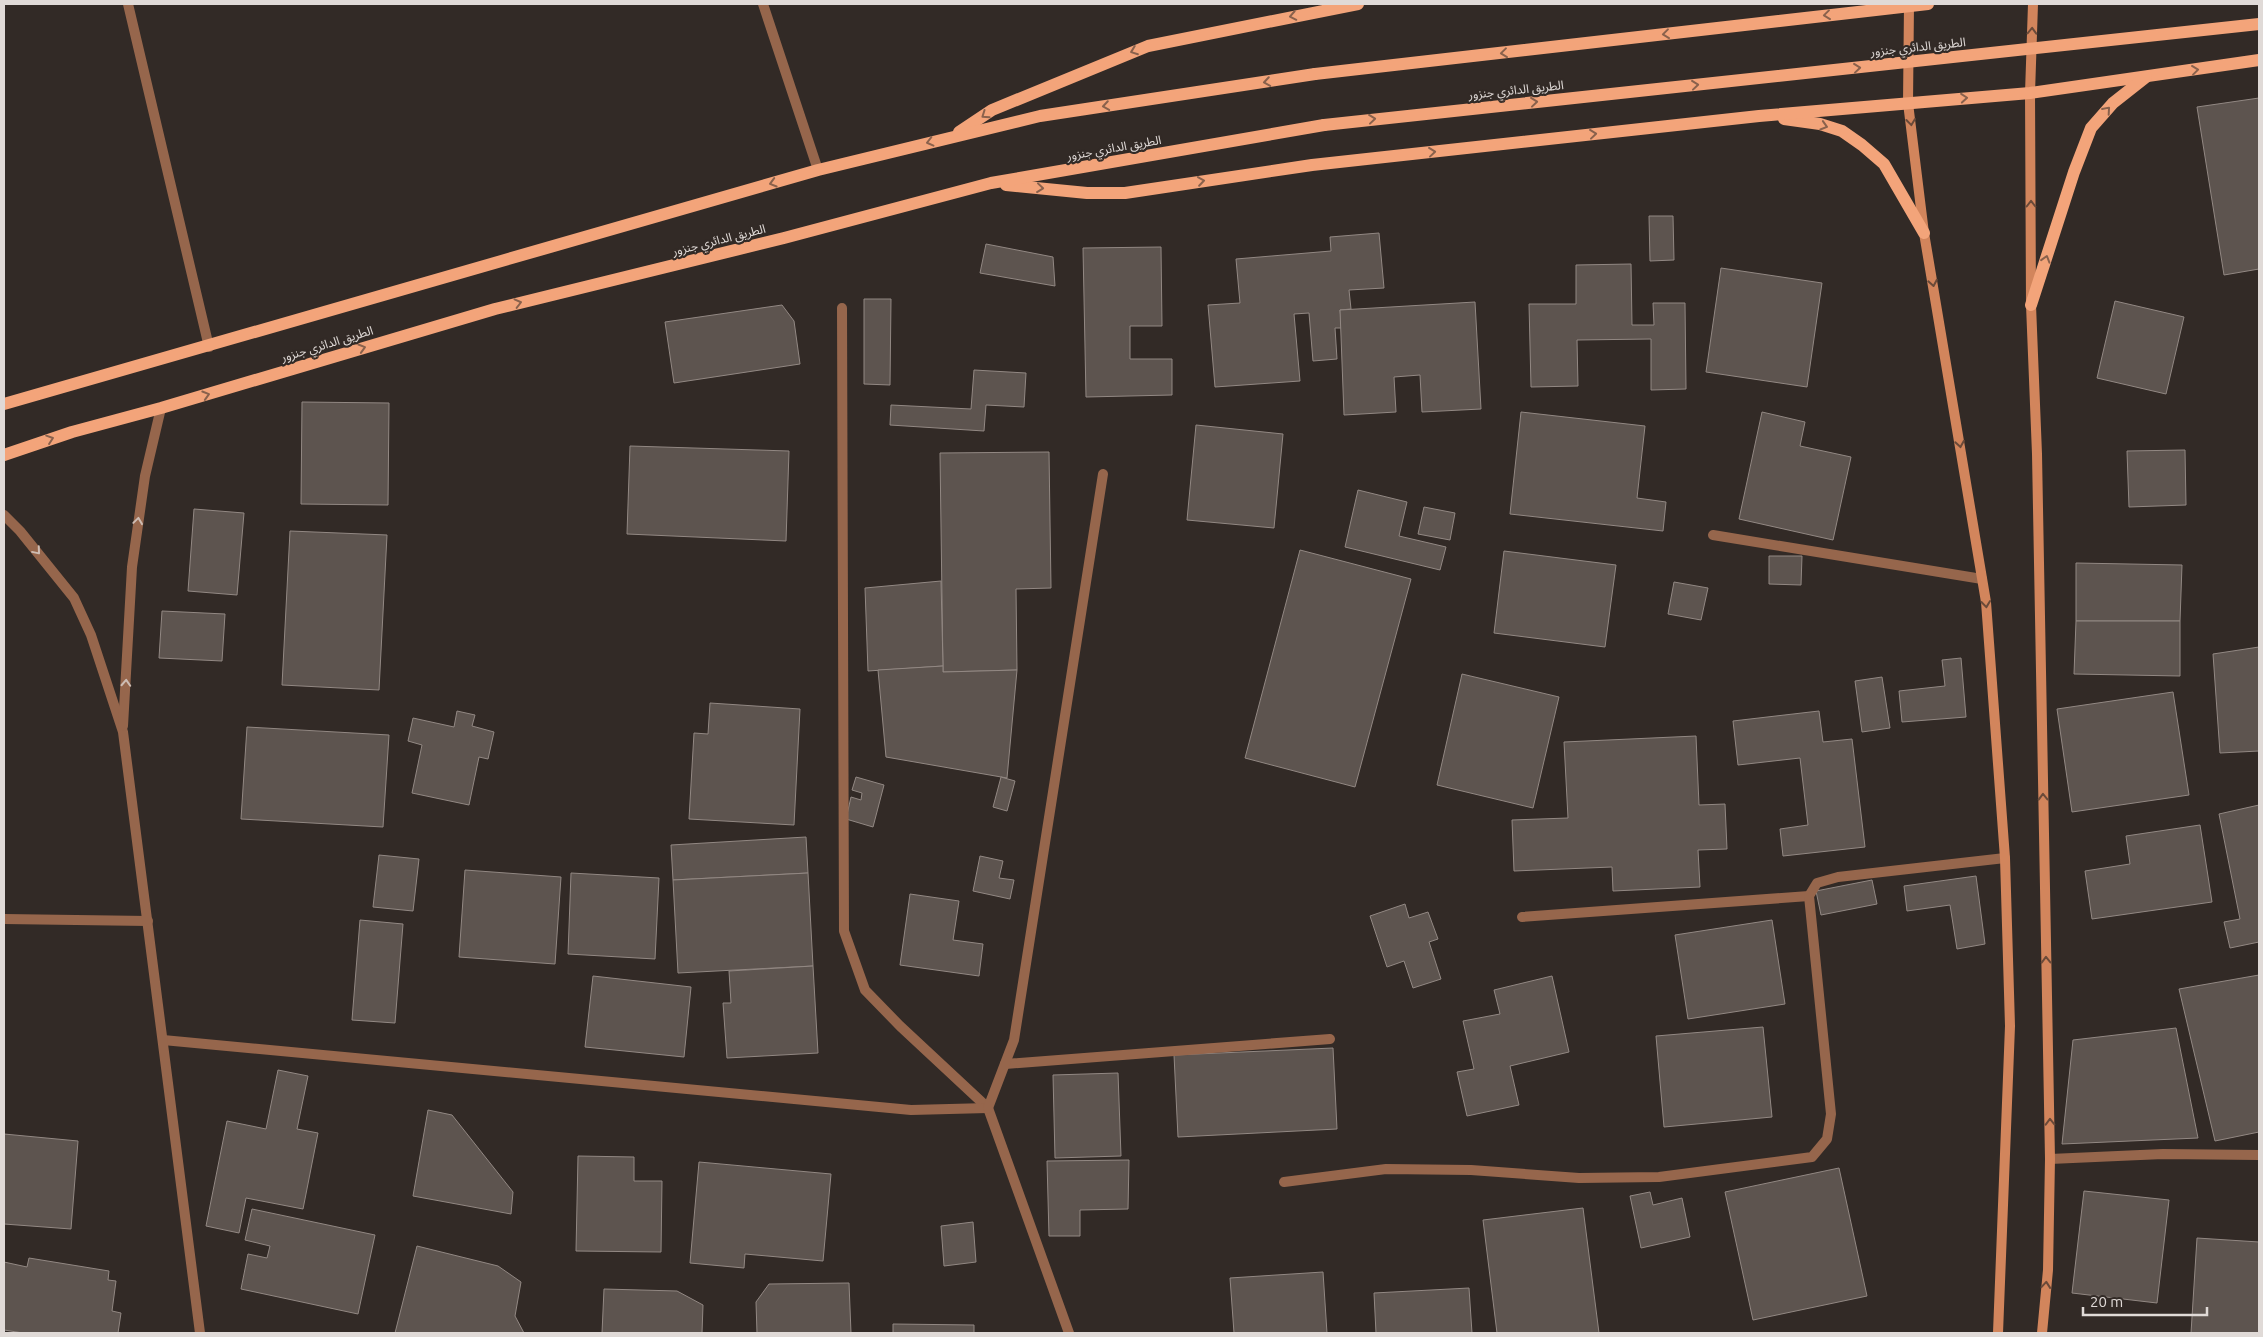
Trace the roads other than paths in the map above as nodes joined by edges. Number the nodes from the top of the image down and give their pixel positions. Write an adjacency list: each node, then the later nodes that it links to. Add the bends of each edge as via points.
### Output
1 (128, 4): 19 (street)
2 (763, 4): 14 (street)
3 (1358, 4): 13 (main road, one-way to 13, via 1148,46 992,110)
4 (1909, 4): 11 (main road)
5 (1928, 4): 13 (main road, one-way to 13, bridge, via 1315,74 1040,116)
6 (2034, 4): 10 (main road, one-way to 6)
7 (2259, 24): 15 (main road, الطريق الدائري جنزور, one-way to 7, bridge, via 1324,125)
8 (2259, 60): 9 (main road, one-way to 8)
9 (2147, 76): 10 (main road); 17 (main road, one-way to 9, via 2091,128 2113,103)
10 (2030, 93): 11 (main road, one-way to 10); 17 (main road, one-way to 10)
11 (1908, 103): 12 (main road); 16 (main road, one-way to 16)
12 (1759, 116): 15 (main road, one-way to 12, via 1087,193 1125,193 1312,165); 16 (main road, one-way to 16, via 1820,124 1842,131 1862,145 1884,164)
13 (953, 136): 14 (main road, one-way to 14)
14 (818, 170): 19 (main road, one-way to 19)
15 (991, 183): 21 (main road, الطريق الدائري جنزور, one-way to 15, via 495,309)
16 (1924, 233): 26 (main road, one-way to 26)
17 (2031, 305): 38 (main road, one-way to 17)
18 (842, 308): 36 (street, via 844,931 865,990)
19 (209, 346): 20 (main road)
20 (4, 404)
21 (161, 408): 22 (main road, الطريق الدائري جنزور, one-way to 21, via 72,432); 27 (street, one-way to 21, via 132,567 146,476)
22 (4, 455)
23 (1104, 474): 35 (street, via 1014,1040)
24 (4, 515): 27 (street, one-way to 27, via 74,598 91,635)
25 (1714, 535): 26 (street)
26 (1982, 579): 28 (main road, one-way to 28)
27 (123, 732): 32 (street)
28 (2005, 858): 29 (street, via 1838,877 1817,883); 42 (main road, via 2010,1026)
29 (1809, 896): 30 (street); 39 (street, via 1831,1114 1827,1139 1812,1157 1659,1177 1579,1178 1471,1170 1386,1169)
30 (1522, 917)
31 (4, 919): 32 (street)
32 (148, 921): 34 (street)
33 (1330, 1039): 35 (street)
34 (163, 1040): 36 (street, via 911,1110); 40 (street)
35 (1005, 1064): 36 (street)
36 (988, 1108): 41 (street)
37 (2259, 1155): 38 (street, via 2163,1154)
38 (2050, 1159): 43 (main road, one-way to 38, via 2048,1270)
39 (1284, 1182)
40 (200, 1333)
41 (1069, 1333)
42 (1998, 1333)
43 (2042, 1333)

